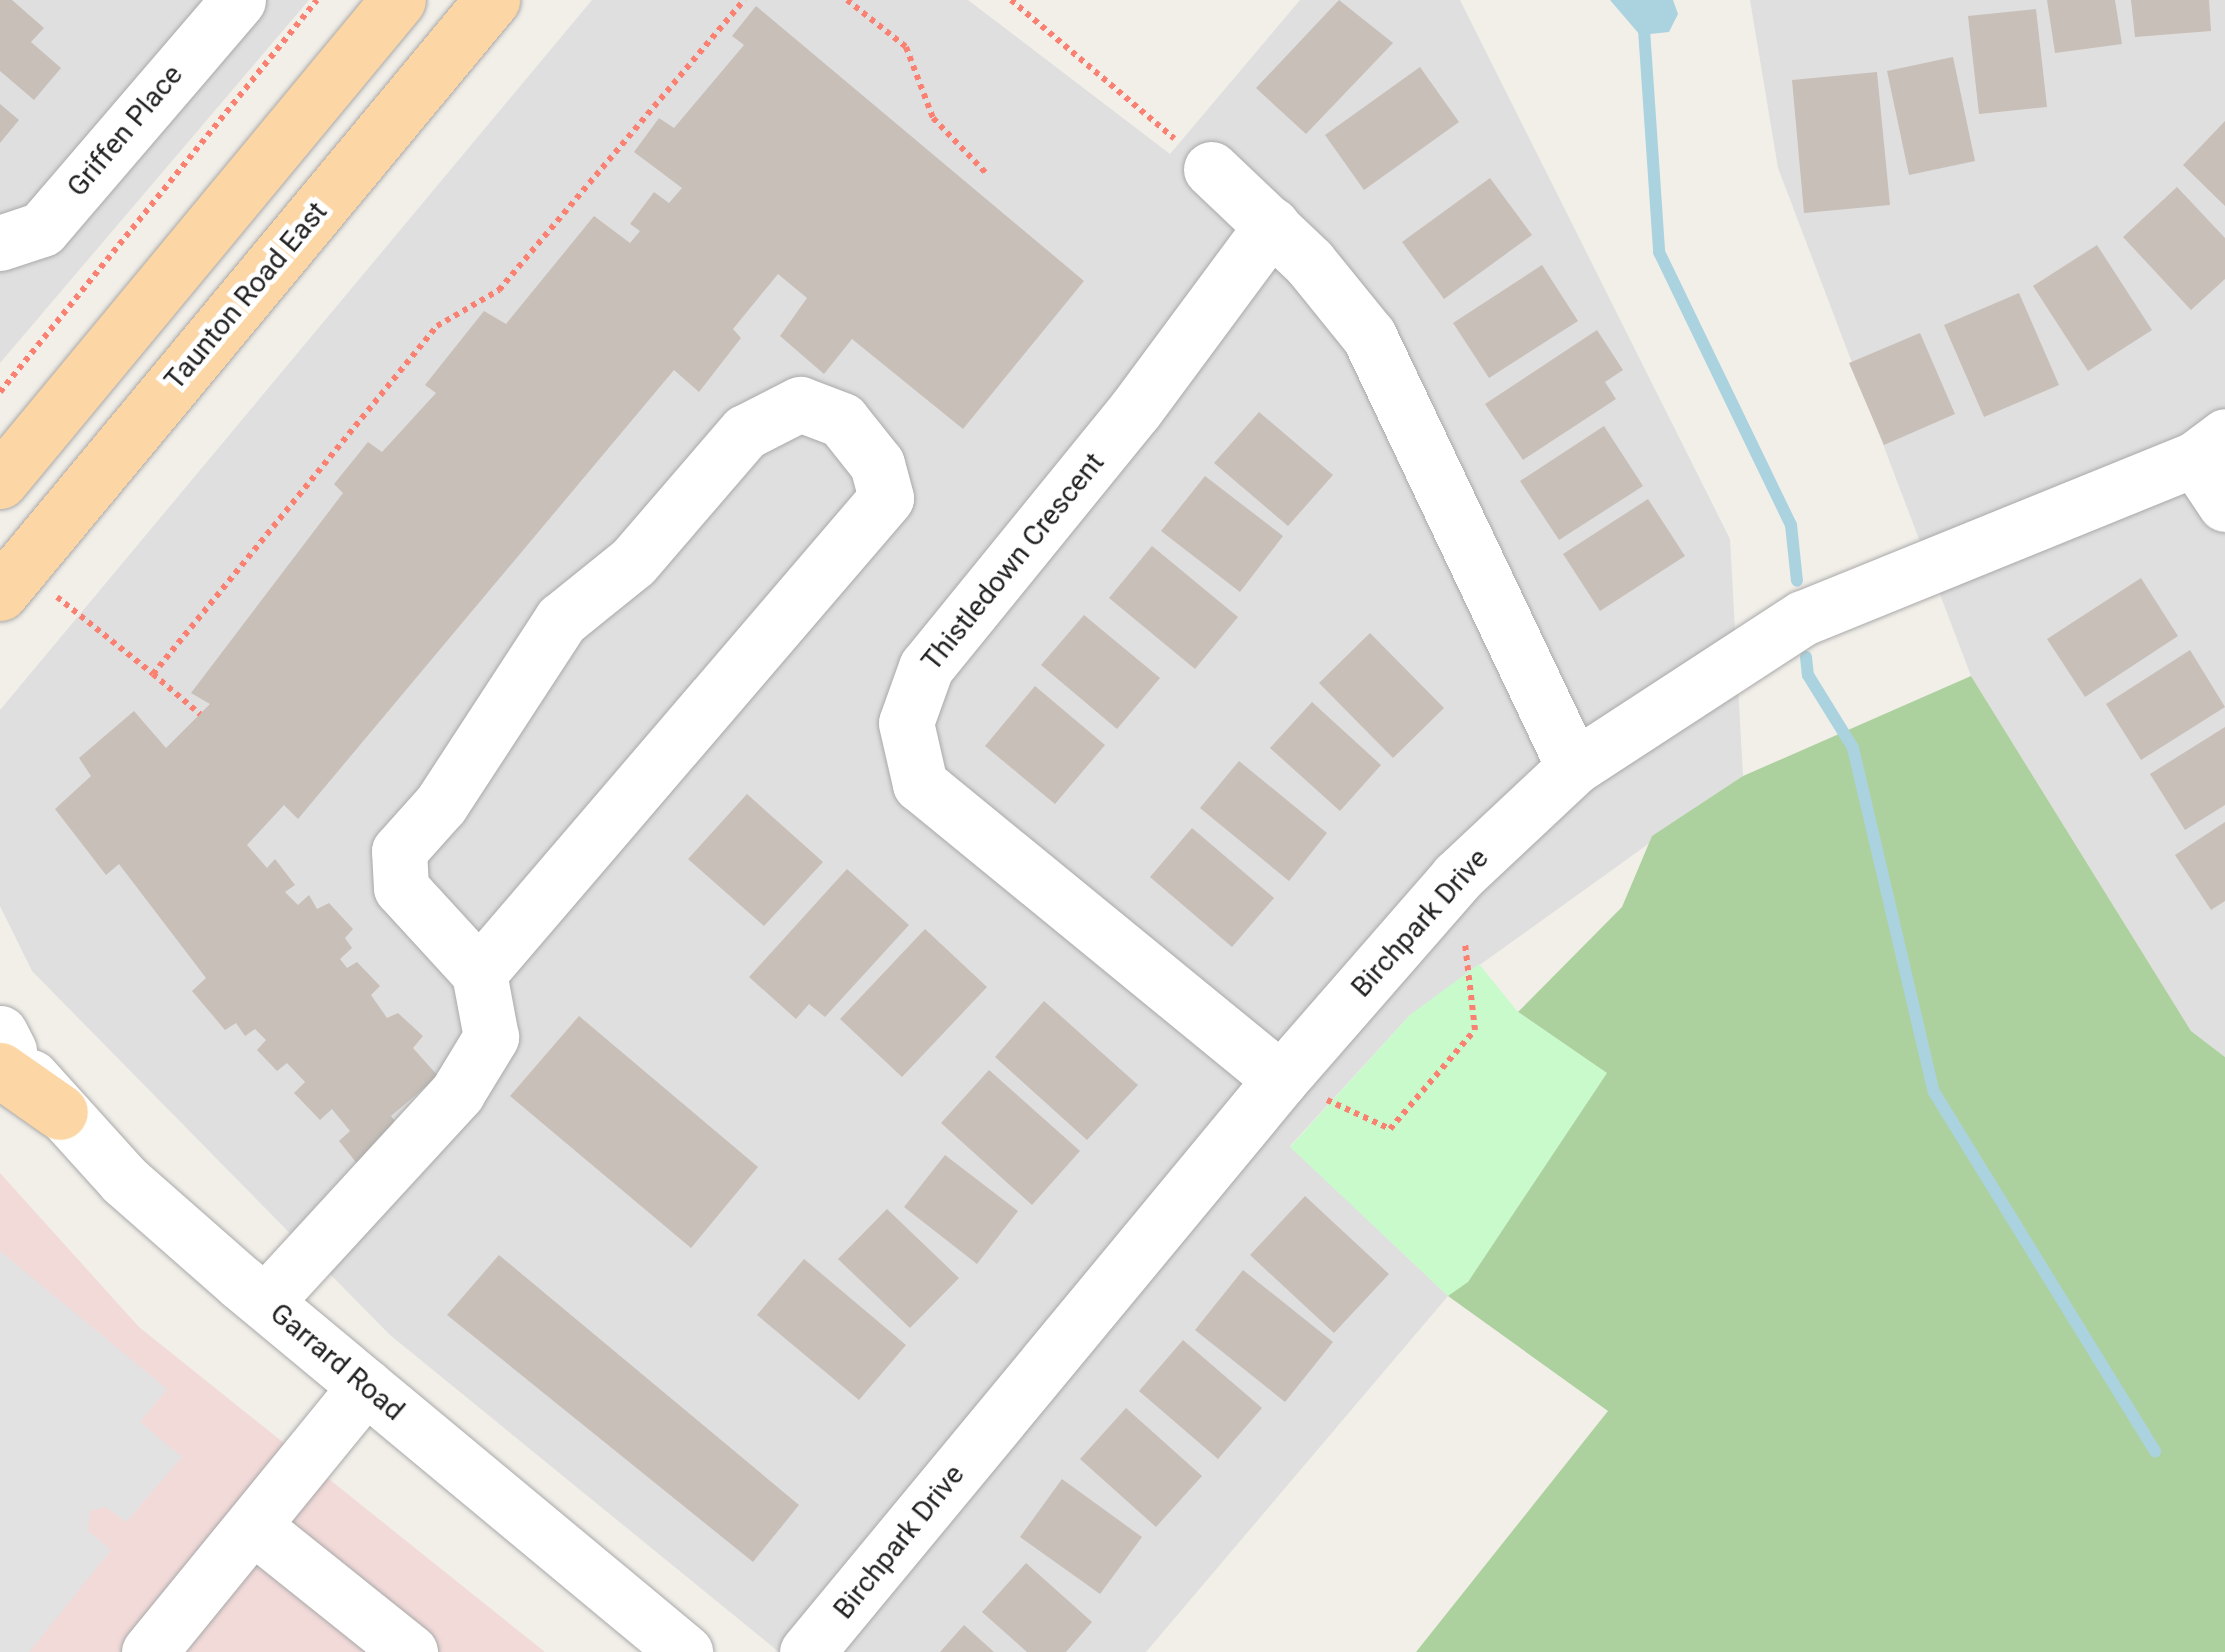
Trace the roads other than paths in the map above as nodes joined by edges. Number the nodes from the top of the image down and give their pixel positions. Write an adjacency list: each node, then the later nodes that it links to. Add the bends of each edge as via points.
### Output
1 (238, 0): 6 (street, Griffen Place, via 42,229)
2 (398, 0): 8 (main road)
3 (492, 0): 10 (main road, Taunton Road East)
4 (1211, 170): 5 (street)
5 (1272, 225): 11 (street, via 1369,336); 14 (street, Thistledown Crescent, via 1135,410 926,667 906,724 920,784)
6 (0, 243)
7 (2210, 448): 9 (street); 11 (street, Birchpark Drive, via 1803,618)
8 (0, 481)
9 (2225, 504)
10 (10, 580)
11 (1574, 767): 14 (street, Birchpark Drive, via 1458,877)
12 (479, 973): 12 (street, via 886,498 877,464 842,420 800,404 745,432 632,562 560,620 441,804 399,851 401,888); 16 (street, via 491,1037 457,1093)
13 (2, 1050): 15 (main road)
14 (1281, 1079): 22 (street, Birchpark Drive)
15 (60, 1112): 16 (street, Garrard Road, via 124,1180)
16 (265, 1302): 17 (street, Garrard Road)
17 (366, 1386): 18 (street); 21 (street, Garrard Road)
18 (254, 1527): 19 (street); 20 (street)
19 (149, 1652)
20 (410, 1652)
21 (685, 1652)
22 (807, 1652)

